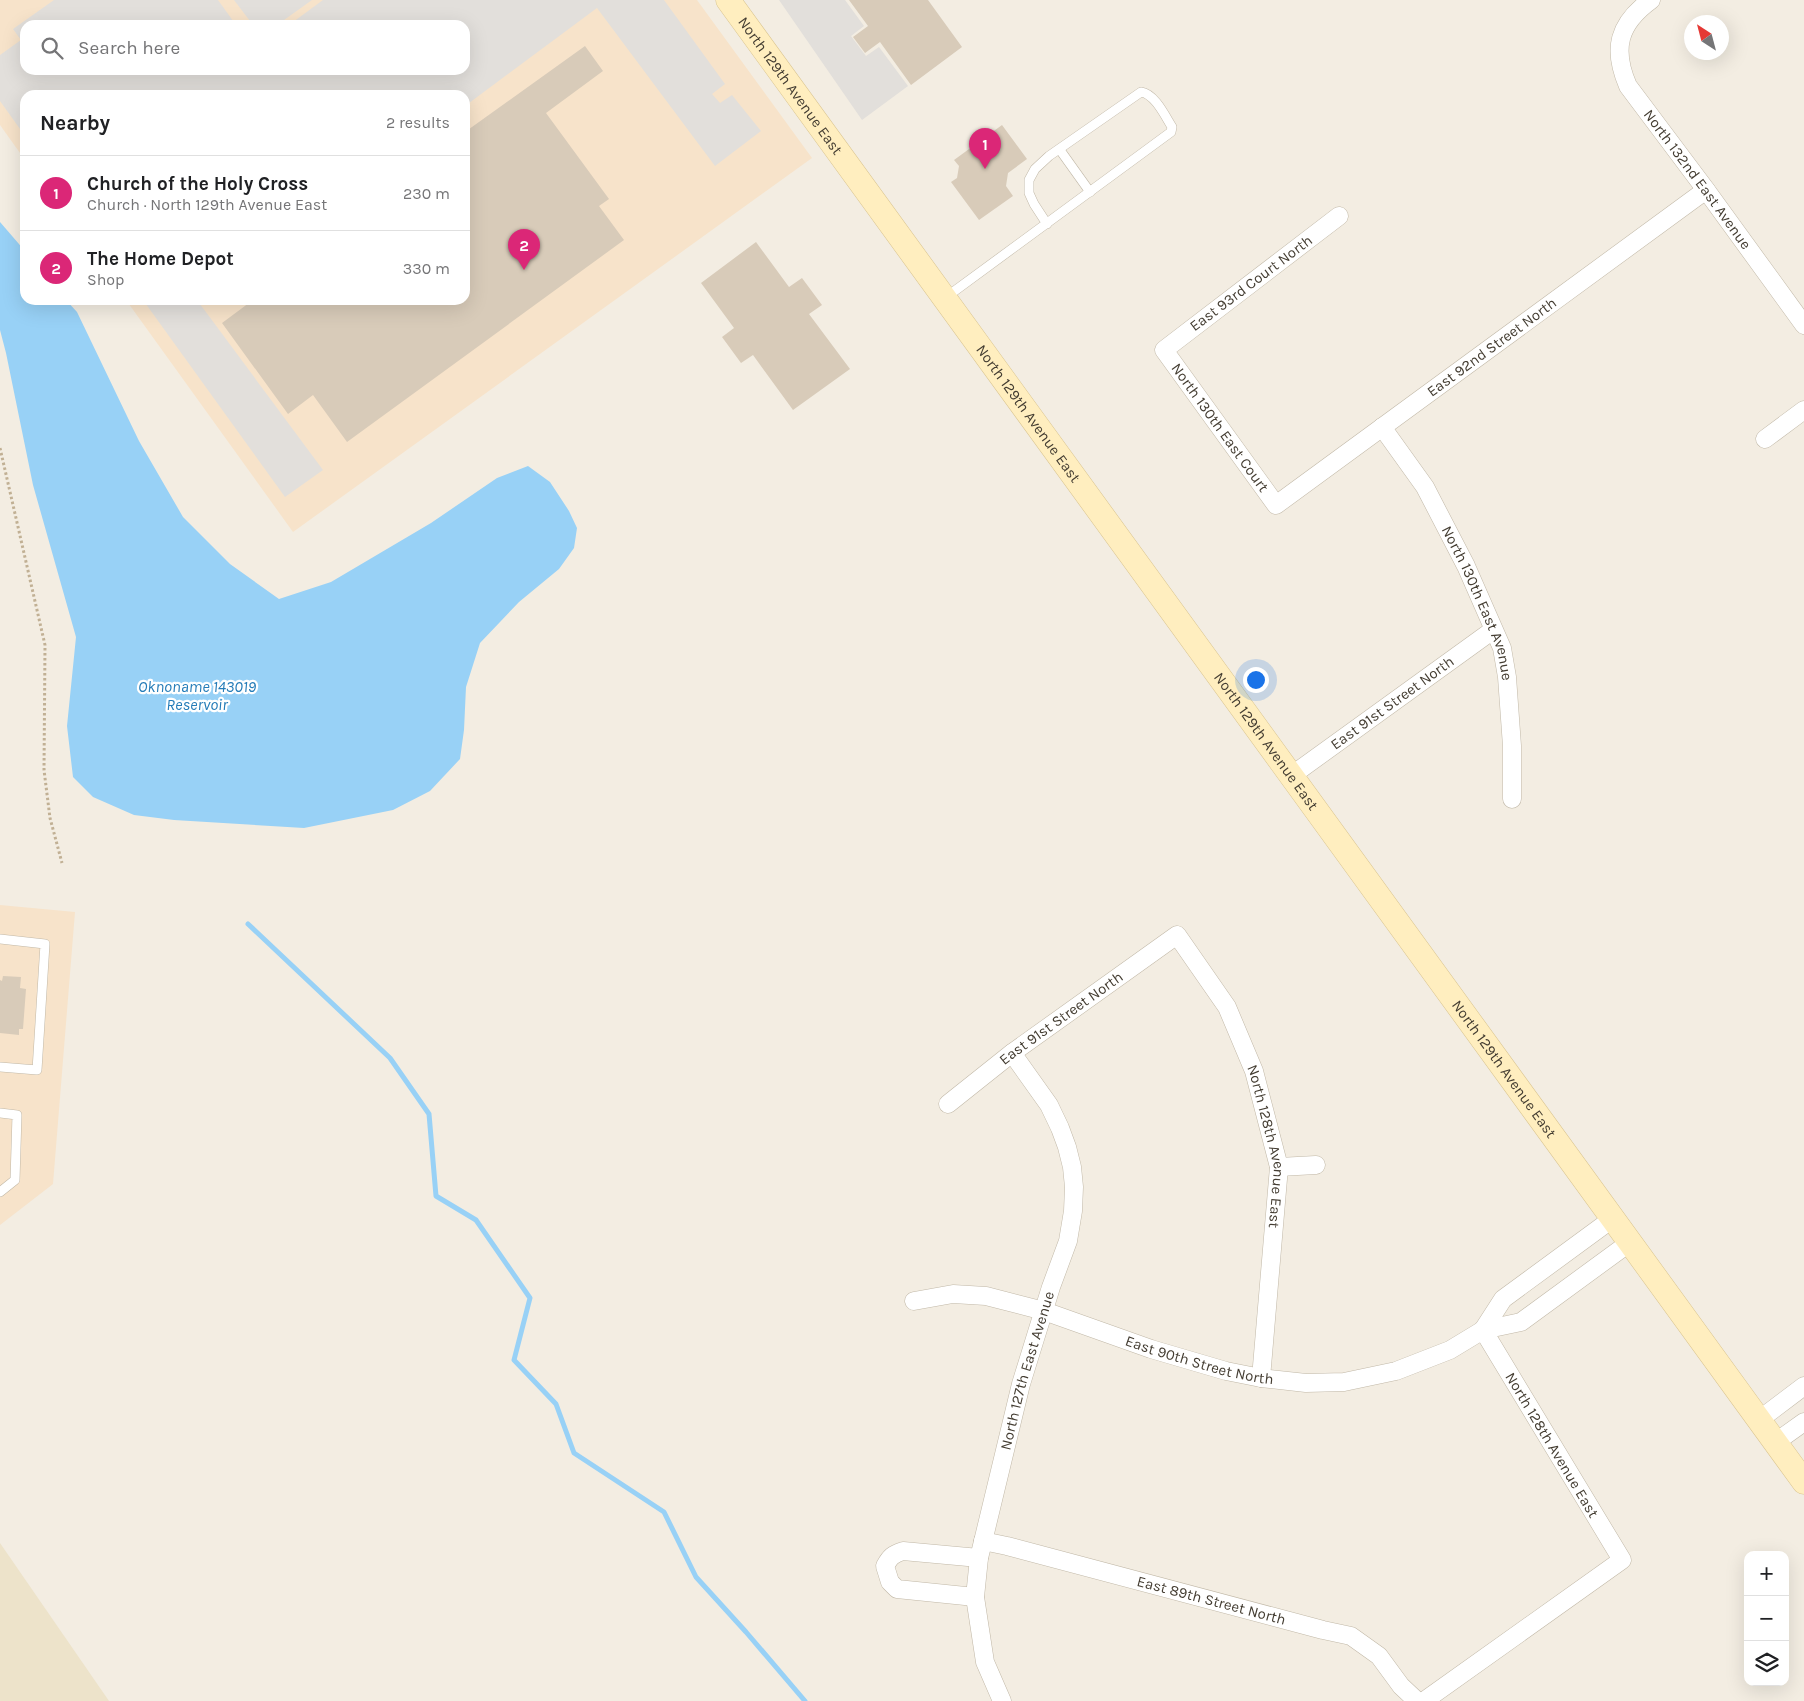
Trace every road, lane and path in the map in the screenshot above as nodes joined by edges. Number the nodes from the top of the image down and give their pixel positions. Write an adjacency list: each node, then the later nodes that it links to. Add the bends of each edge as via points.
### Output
1 (728, 0): 8 (main road, North 129th Avenue East)
2 (1651, 0): 4 (street, North 132nd East Avenue, via 1625,26 1618,49 1620,68 1628,86)
3 (1060, 150): 5 (lane); 5 (lane, via 1141,92 1156,103 1172,127 1171,132); 7 (lane, via 1035,169 1029,180 1029,193)
4 (1706, 190): 9 (street, North 132nd East Avenue); 12 (street, East 92nd Street North)
5 (1090, 192): 7 (lane)
6 (1339, 216): 10 (street, East 93rd Court North)
7 (1047, 224): 8 (lane)
8 (945, 298): 17 (main road, North 129th Avenue East)
9 (1804, 325)
10 (1164, 350): 15 (street, North 130th East Court)
11 (1804, 410): 13 (street)
12 (1382, 427): 15 (street, East 92nd Street North); 16 (street, North 130th East Avenue, via 1424,487 1466,566)
13 (1765, 439)
14 (0, 448): 19 (path, via 45,645 44,770 50,818)
15 (1276, 505)
16 (1493, 630): 17 (street, East 91st Street North); 18 (street, North 130th East Avenue, via 1502,648 1507,677)
17 (1291, 776): 29 (main road, North 129th Avenue East)
18 (1512, 799)
19 (62, 863)
20 (1178, 935): 22 (street, East 91st Street North); 27 (street, North 128th Avenue East, via 1227,1007 1254,1071)
21 (0, 939): 23 (lane, via 45,944 37,1070)
22 (1012, 1053): 24 (street, East 91st Street North); 32 (street, North 127th East Avenue, via 1048,1105 1062,1134 1072,1167 1073,1212 1068,1241)
23 (0, 1067)
24 (948, 1104)
25 (0, 1113): 28 (lane, via 17,1115 15,1180)
26 (1316, 1165): 27 (street)
27 (1279, 1167): 34 (street, North 128th Avenue East)
28 (0, 1192)
29 (1612, 1219): 30 (main road, North 129th Avenue East); 33 (street, East 90th Street North, via 1502,1299)
30 (1630, 1243): 33 (street, East 90th Street North, via 1521,1322); 36 (main road, North 129th Avenue East)
31 (914, 1301): 32 (street, East 90th Street North, via 953,1294 986,1296)
32 (1044, 1310): 34 (street, East 90th Street North, via 1151,1349); 40 (street, North 127th East Avenue, via 1021,1384)
33 (1483, 1330): 34 (street, East 90th Street North, via 1450,1350 1396,1371 1344,1382 1306,1383); 44 (street, North 128th Avenue East, via 1622,1560)
34 (1261, 1378)
35 (1804, 1386): 36 (street)
36 (1759, 1420): 38 (main road, North 129th Avenue East)
37 (1804, 1422): 38 (street)
38 (1776, 1442): 39 (main road, North 129th Avenue East)
39 (1804, 1482)
40 (981, 1550): 41 (street, North 127th East Avenue); 41 (street, East 89th Street North, via 903,1551 889,1558 885,1566 896,1589); 43 (street, East 89th Street North, via 1007,1546 1351,1636 1379,1656 1401,1686)
41 (975, 1596): 42 (street, North 127th East Avenue, via 986,1662)
42 (1002, 1701)
43 (1417, 1701)
44 (1424, 1701)

